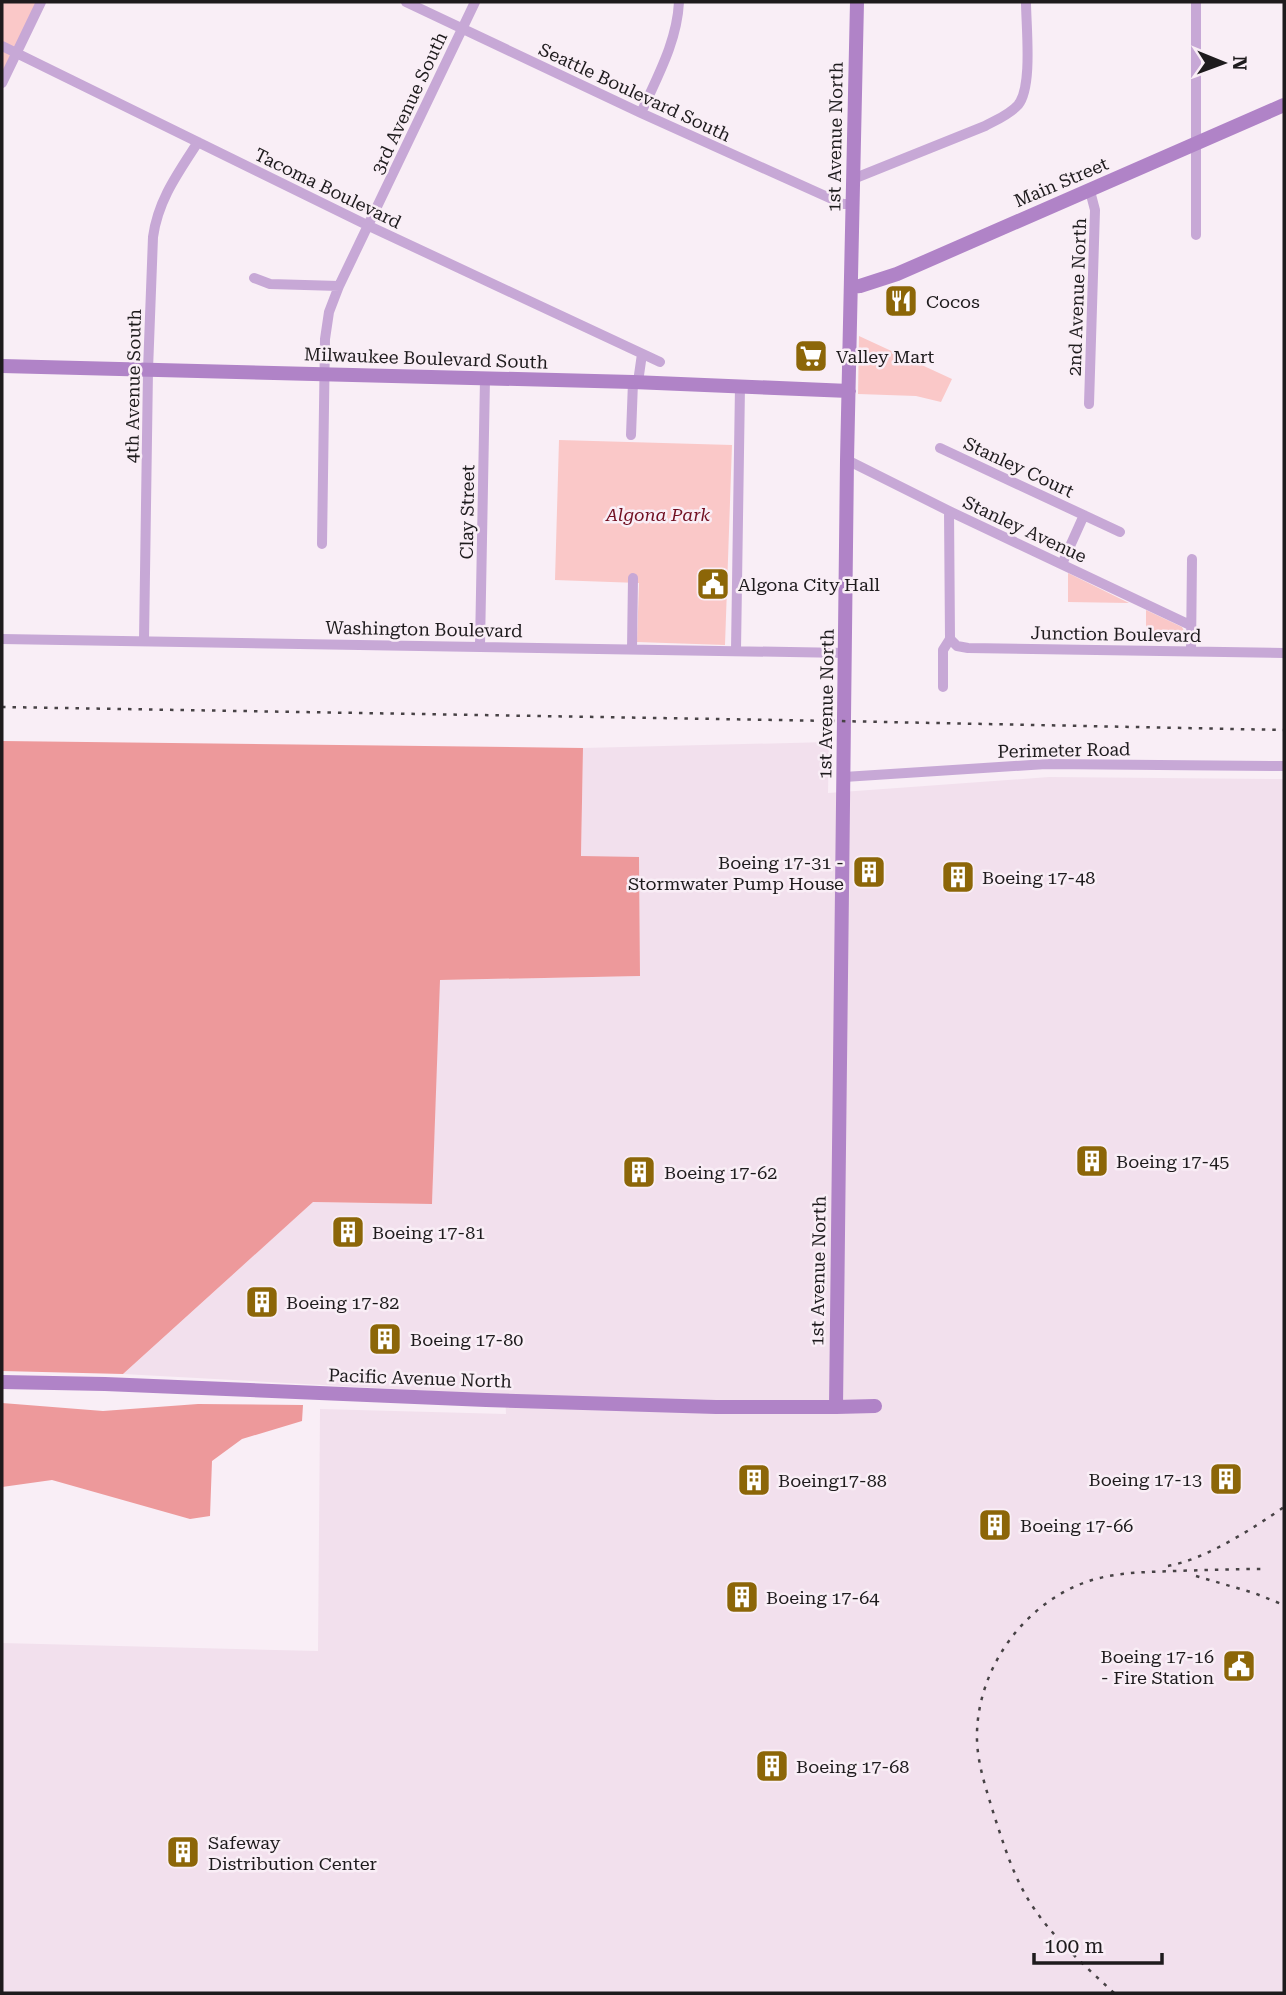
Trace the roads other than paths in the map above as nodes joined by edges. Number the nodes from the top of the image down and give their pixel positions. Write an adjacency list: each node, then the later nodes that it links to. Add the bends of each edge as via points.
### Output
1 (41, 2): 10 (street)
2 (405, 2): 8 (street, Seattle Boulevard South)
3 (475, 2): 8 (street, 3rd Avenue South)
4 (679, 2): 13 (street, via 673,41)
5 (857, 2): 16 (street, 1st Avenue North)
6 (1026, 2): 16 (street, via 1027,66 1019,104 985,126)
7 (1196, 2): 15 (street)
8 (461, 28): 13 (street, Seattle Boulevard South); 19 (street, 3rd Avenue South)
9 (2, 46): 10 (street, Tacoma Boulevard)
10 (17, 53): 11 (street); 14 (street, Tacoma Boulevard)
11 (2, 83)
12 (1284, 105): 15 (street, Main Street)
13 (641, 113): 18 (street, Seattle Boulevard South, via 843,204)
14 (198, 142): 19 (street, Tacoma Boulevard); 27 (street, 4th Avenue South, via 168,189 156,219)
15 (1195, 145): 17 (street, Main Street); 20 (street)
16 (853, 179): 18 (street, 1st Avenue North)
17 (1090, 191): 23 (street, Main Street, via 897,274); 33 (street, 2nd Avenue North, via 1095,210)
18 (852, 204): 23 (street, 1st Avenue North)
19 (369, 226): 22 (street, 3rd Avenue South); 24 (street, Tacoma Boulevard)
20 (1196, 235)
21 (254, 278): 22 (street, via 270,284)
22 (339, 286): 28 (street, 3rd Avenue South, via 326,325)
23 (851, 287): 32 (street, 1st Avenue North)
24 (642, 354): 25 (street, Tacoma Boulevard); 30 (street)
25 (660, 362)
26 (2, 366): 27 (street, Milwaukee Boulevard South)
27 (148, 370): 28 (street, Milwaukee Boulevard South); 47 (street, 4th Avenue South)
28 (324, 374): 29 (street, Milwaukee Boulevard South); 40 (street, 3rd Avenue South)
29 (485, 379): 30 (street, Milwaukee Boulevard South); 48 (street, Clay Street)
30 (635, 382): 31 (street, Milwaukee Boulevard South); 34 (street)
31 (740, 386): 32 (street, Milwaukee Boulevard South); 50 (street)
32 (849, 391): 36 (street, 1st Avenue North)
33 (1089, 404)
34 (631, 435)
35 (940, 448): 38 (street, Stanley Court)
36 (847, 460): 37 (street, Stanley Avenue); 52 (street, 1st Avenue North)
37 (949, 511): 42 (street, Stanley Avenue); 46 (street)
38 (1084, 515): 39 (street, Stanley Court); 42 (street, Stanley Court)
39 (1120, 532)
40 (322, 544)
41 (1192, 559): 44 (street)
42 (1062, 564): 44 (street, Stanley Avenue)
43 (633, 578): 49 (street)
44 (1190, 625): 51 (street)
45 (2, 639): 47 (street, Washington Boulevard)
46 (950, 639): 51 (street, Junction Boulevard, via 968,648); 54 (street, via 943,650)
47 (145, 640): 48 (street, Washington Boulevard)
48 (480, 646): 49 (street, Washington Boulevard)
49 (632, 649): 50 (street, Washington Boulevard)
50 (736, 650): 52 (street, Washington Boulevard)
51 (1191, 651): 53 (street, Junction Boulevard)
52 (846, 653): 56 (street, 1st Avenue North)
53 (1284, 653)
54 (943, 687)
55 (1284, 766): 56 (street, Perimeter Road, via 1046,764)
56 (844, 777): 59 (street, 1st Avenue North)
57 (2, 1382): 59 (street, Pacific Avenue North, via 496,1401)
58 (875, 1406): 59 (street, Pacific Avenue North)
59 (836, 1407)

